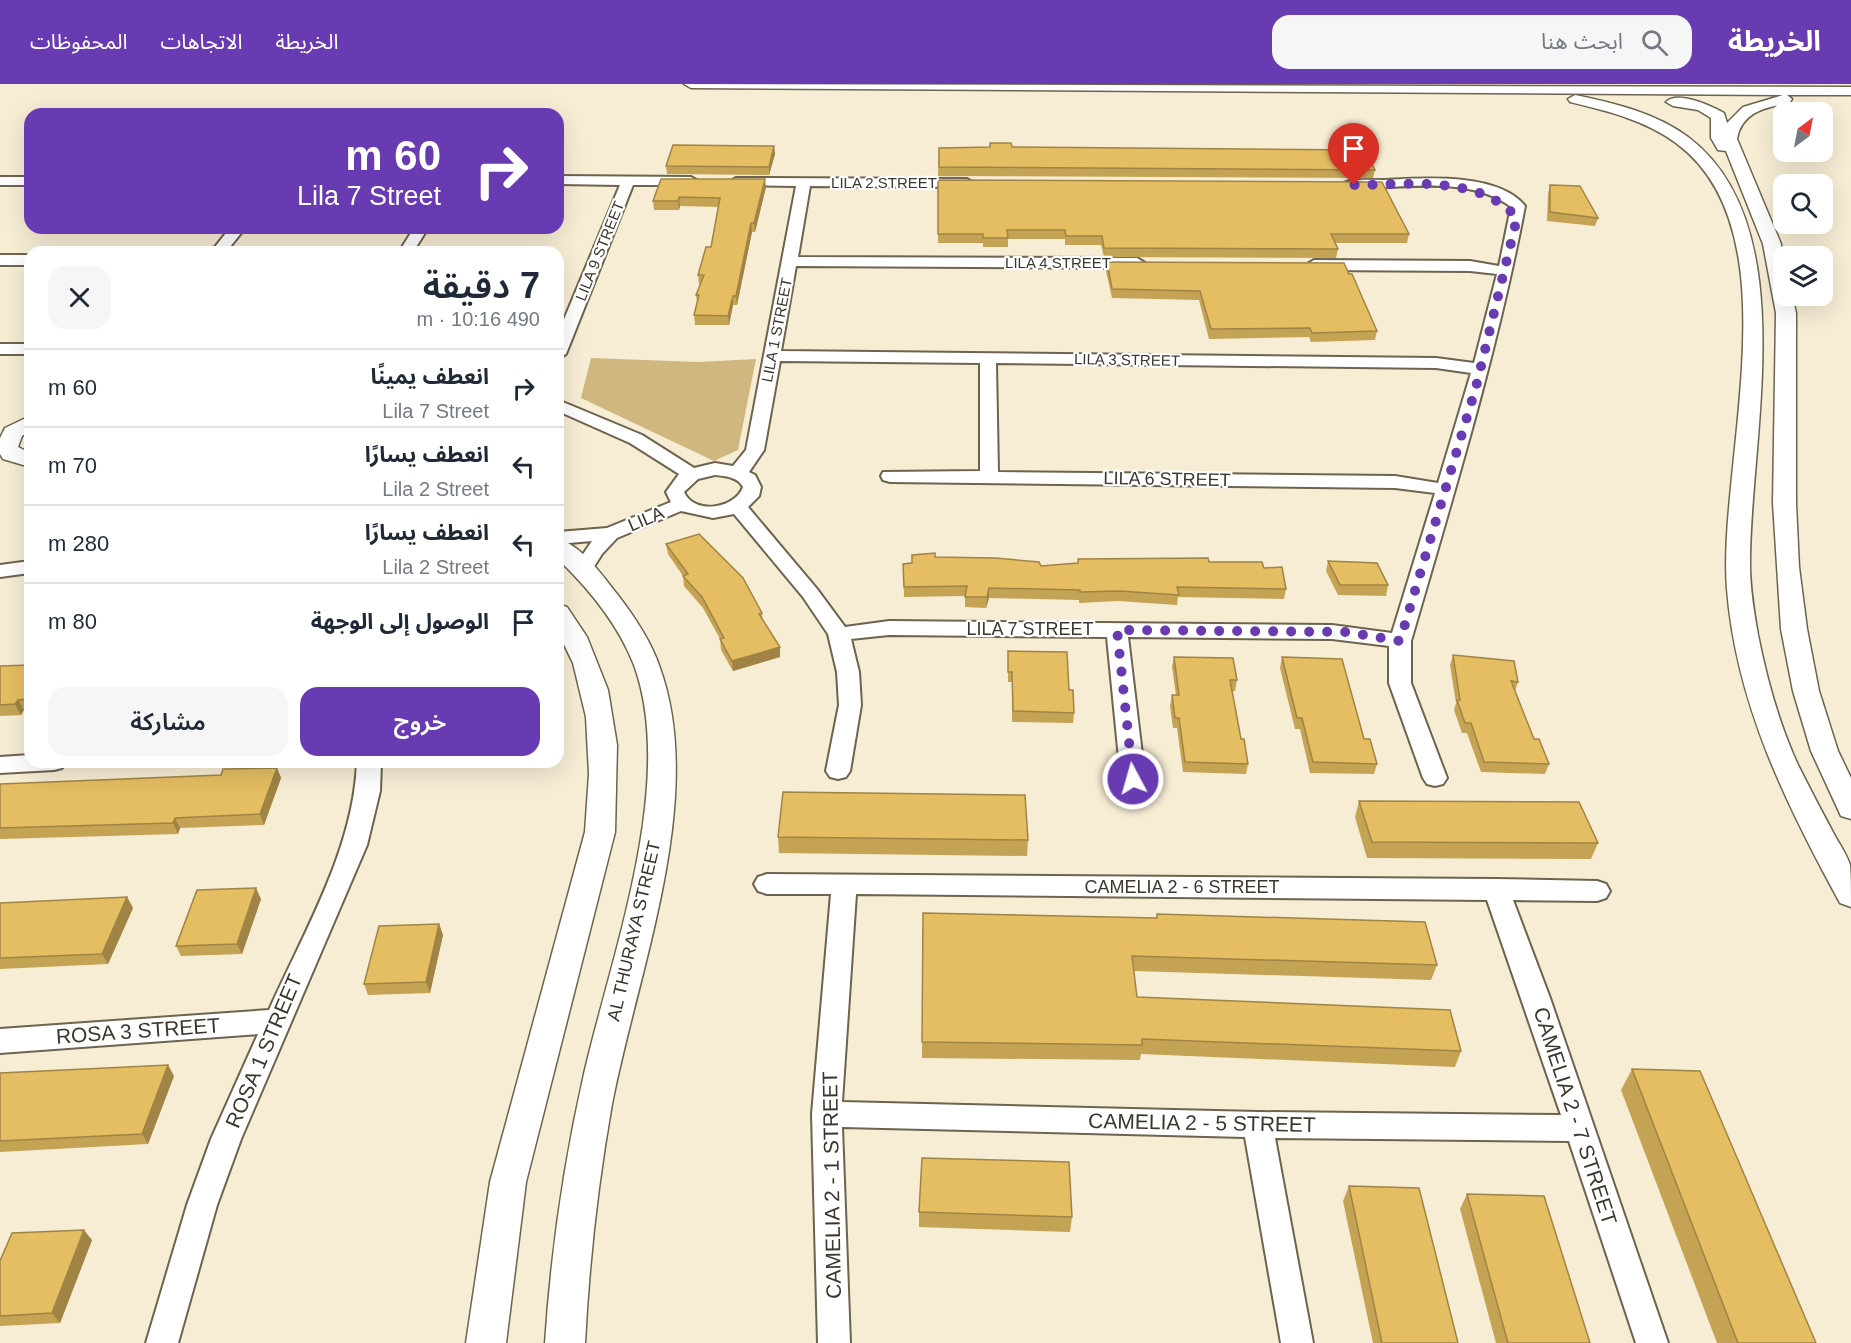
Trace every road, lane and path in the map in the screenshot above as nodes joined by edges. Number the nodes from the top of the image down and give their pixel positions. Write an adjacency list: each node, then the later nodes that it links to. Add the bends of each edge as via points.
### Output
1 (692, 84): 2 (street)
2 (1506, 88): 3 (street); 12 (street, via 1596,104 1658,126 1694,149)
3 (1851, 93): 4 (street, via 1786,98 1742,113 1731,124 1729,139)
4 (1739, 162): 12 (street, via 1722,144 1718,133 1720,119 1715,112 1676,102 1659,102 1646,108 1648,114 1703,148 1717,168); 13 (street)
5 (564, 180): 8 (street, LILA 2 STREET)
6 (0, 181): 7 (street)
7 (24, 181)
8 (628, 181): 9 (street, LILA 2 STREET); 22 (street, LILA 9 STREET)
9 (804, 183): 10 (street, LILA 2 STREET); 18 (street, LILA 1 STREET)
10 (984, 183)
11 (1342, 184): 21 (street, via 1425,185 1487,195 1504,204 1517,218)
12 (1726, 192): 13 (street); 62 (street, via 1748,256 1755,321 1738,549 1739,590 1766,715 1784,763)
13 (1752, 195): 57 (street, via 1772,244 1786,313 1789,607 1817,728)
14 (233, 234): 15 (street)
15 (223, 246)
16 (0, 260): 17 (street)
17 (24, 260)
18 (791, 261): 19 (street, LILA 4 STREET); 25 (street, LILA 1 STREET)
19 (1149, 263)
20 (1304, 265): 21 (street, via 1459,266)
21 (1505, 271): 27 (street)
22 (564, 339)
23 (24, 349): 24 (street)
24 (0, 350)
25 (772, 356): 26 (street, LILA 3 STREET); 34 (street, LILA 1 STREET, via 753,456)
26 (988, 358): 27 (street, LILA 3 STREET, via 1436,363); 37 (street)
27 (1481, 369): 38 (street)
28 (564, 408): 35 (street, via 636,440)
29 (24, 421): 30 (street)
30 (0, 423)
31 (24, 425): 32 (street)
32 (3, 447): 33 (street)
33 (24, 458)
34 (738, 472): 35 (street, via 715,469); 40 (street, via 752,484 752,493)
35 (692, 474): 39 (street, via 683,479 675,492)
36 (890, 476): 37 (street, LILA 6 STREET)
37 (989, 476): 38 (street, LILA 6 STREET, via 1408,482)
38 (1443, 489): 50 (street)
39 (682, 504): 40 (street, via 708,512); 41 (street, LILA)
40 (737, 506): 49 (street)
41 (610, 534): 42 (street, LILA); 45 (street, LILA)
42 (564, 538)
43 (564, 552): 45 (street, AL THURAYA STREET)
44 (24, 568): 46 (street)
45 (583, 569): 70 (street, AL THURAYA STREET, via 618,613 653,686 660,788 657,830 580,1183)
46 (0, 571)
47 (564, 620): 69 (street, via 590,666 598,698 604,789 600,832 508,1182)
48 (1117, 630): 49 (street, LILA 7 STREET, via 889,628); 50 (street, LILA 7 STREET, via 1346,632); 56 (street)
49 (839, 634): 54 (street, via 848,672 850,705)
50 (1400, 641): 55 (street, via 1400,683)
51 (24, 764): 52 (street)
52 (0, 765)
53 (369, 768): 63 (street, ROSA 1 STREET, via 368,791 355,845)
54 (838, 771)
55 (1435, 778)
56 (1133, 779)
57 (1851, 809)
58 (767, 884): 59 (street, CAMELIA 2 - 6 STREET)
59 (844, 884): 60 (street, CAMELIA 2 - 6 STREET); 65 (street, CAMELIA 2 - 1 STREET)
60 (1496, 890): 61 (street, CAMELIA 2 - 6 STREET); 67 (street, CAMELIA 2 - 7 STREET)
61 (1597, 891)
62 (1851, 895)
63 (276, 1020): 64 (street, ROSA 3 STREET); 68 (street, ROSA 1 STREET, via 202,1205)
64 (0, 1041)
65 (827, 1114): 66 (street, CAMELIA 2 - 5 STREET); 71 (street, CAMELIA 2 - 1 STREET)
66 (1258, 1125): 67 (street, CAMELIA 2 - 5 STREET); 72 (street)
67 (1578, 1128): 73 (street, CAMELIA 2 - 7 STREET)
68 (162, 1343)
69 (486, 1343)
70 (564, 1343)
71 (834, 1343)
72 (1297, 1343)
73 (1652, 1343)

